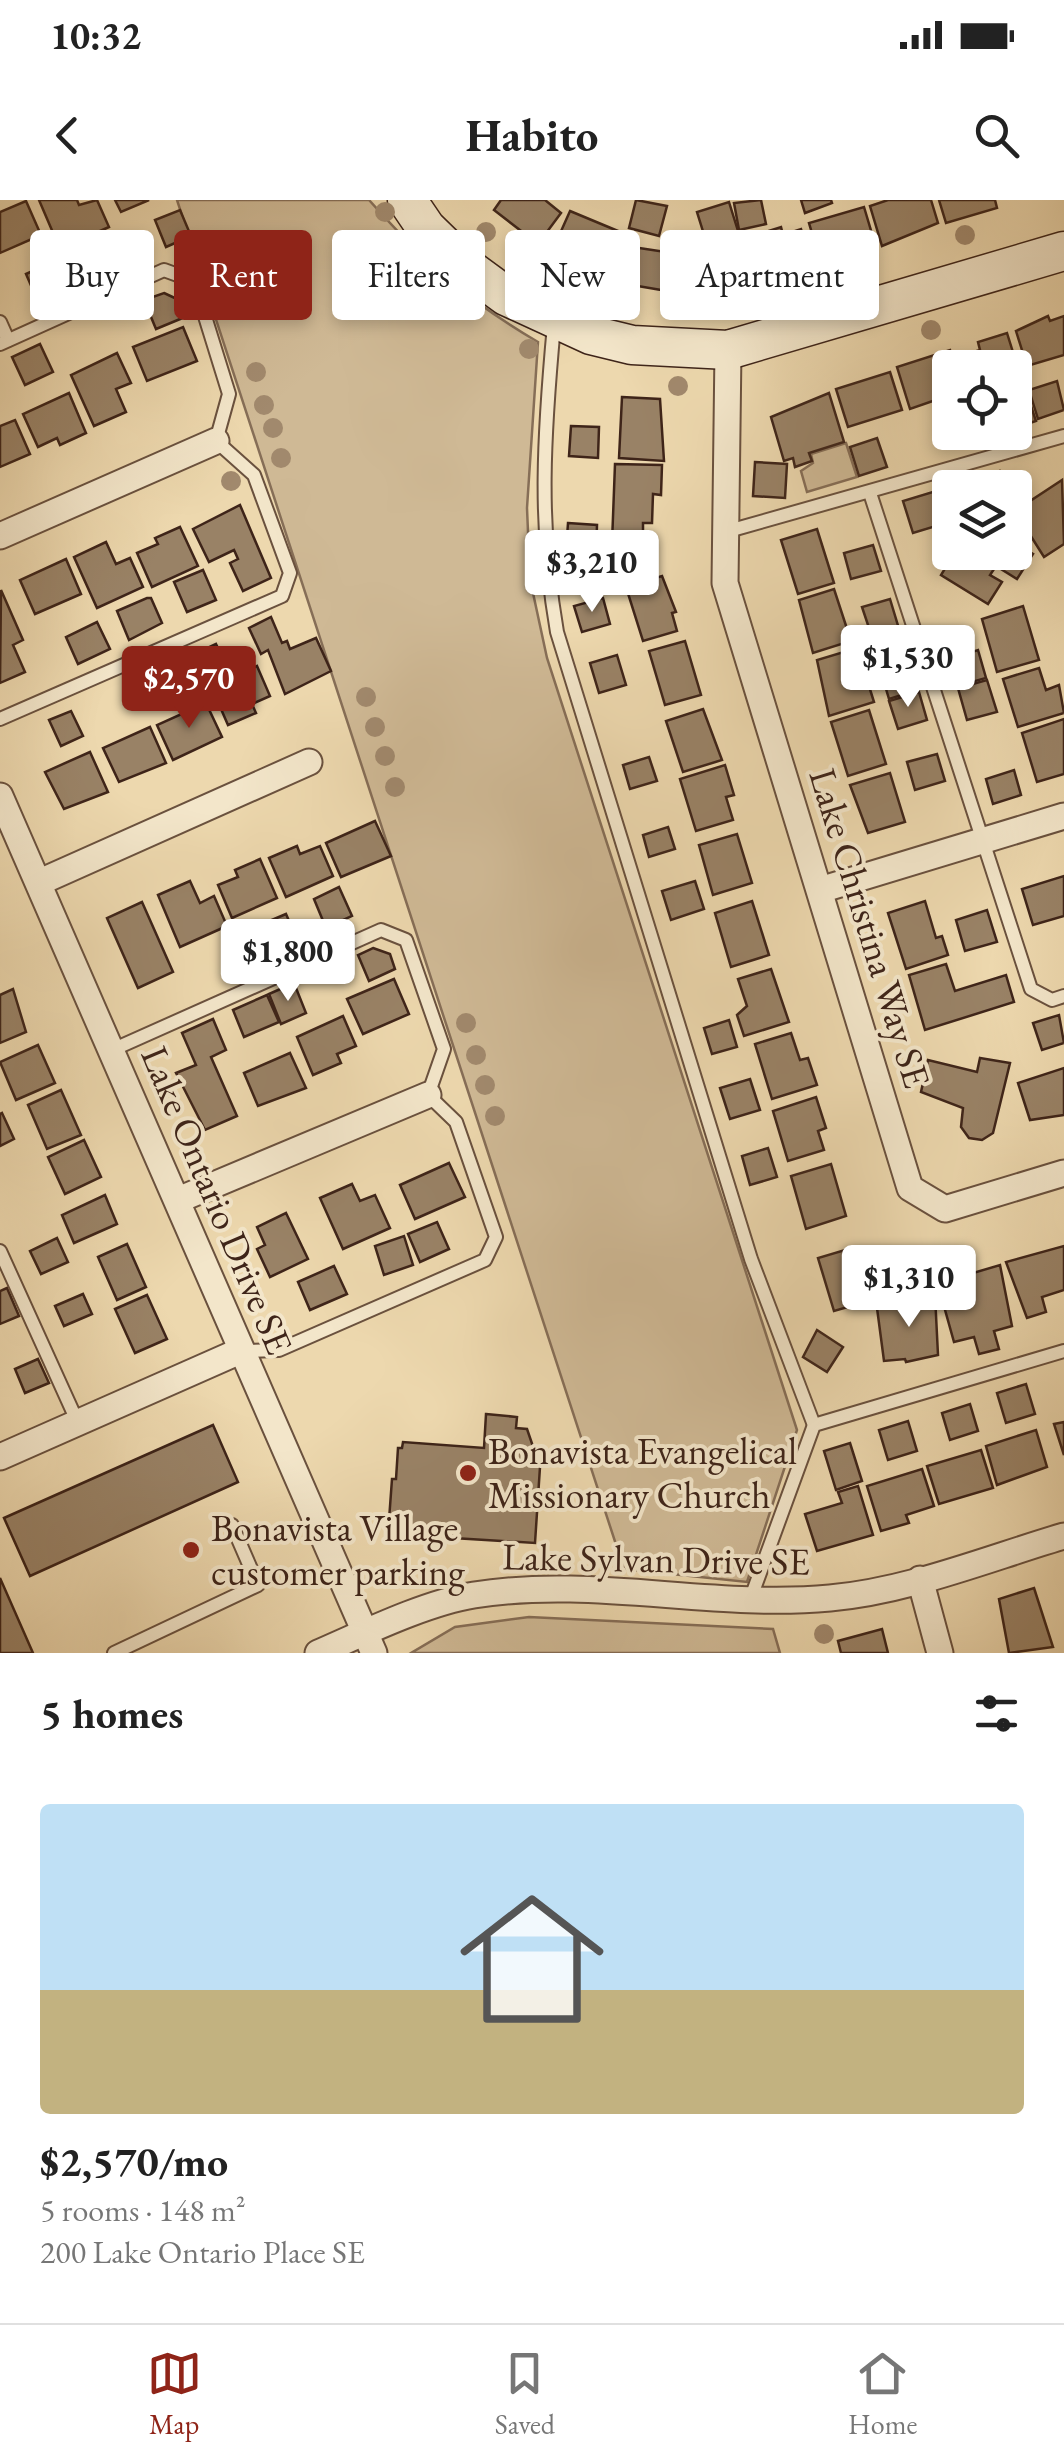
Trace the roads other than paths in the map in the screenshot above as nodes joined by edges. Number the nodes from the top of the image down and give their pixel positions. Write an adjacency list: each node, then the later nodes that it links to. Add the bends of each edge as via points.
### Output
1 (407, 200): 3 (street, via 465,266)
2 (1064, 251): 7 (street)
3 (505, 295)
4 (554, 320): 7 (street, via 632,345); 29 (lane, via 541,469 556,632 751,1259)
5 (0, 322): 6 (lane)
6 (4, 342): 9 (lane, via 164,270 194,281 230,394)
7 (728, 350): 11 (street, Lake Christina Way SE)
8 (1064, 436): 10 (lane)
9 (216, 441): 12 (street); 13 (lane, via 254,476 290,573 282,596)
10 (870, 493): 11 (lane); 17 (lane)
11 (724, 532): 19 (street, Lake Christina Way SE, via 724,583)
12 (0, 536)
13 (0, 719)
14 (309, 762): 18 (street)
15 (0, 796): 18 (street, Lake Ontario Drive SE)
16 (1064, 816): 17 (street)
17 (982, 840): 19 (street); 20 (lane, via 1031,989 1052,1000)
18 (40, 882): 21 (street, Lake Ontario Drive SE)
19 (820, 890): 23 (street, Lake Christina Way SE, via 910,1188 945,1209)
20 (1064, 996)
21 (112, 1050): 22 (lane, via 381,930 406,940 444,1050); 24 (street, Lake Ontario Drive SE)
22 (428, 1095): 24 (street); 26 (lane, via 456,1122 496,1237 485,1260 278,1350)
23 (1064, 1173)
24 (178, 1200): 26 (street, Lake Ontario Drive SE)
25 (0, 1251): 28 (lane)
26 (240, 1351): 28 (street); 35 (street, Lake Ontario Drive SE)
27 (1064, 1351): 29 (lane)
28 (78, 1422): 30 (street)
29 (814, 1424): 34 (lane)
30 (0, 1457)
31 (232, 1525): 36 (lane, via 258,1585)
32 (1064, 1536): 33 (street, Lake Sylvan Drive SE)
33 (920, 1579): 34 (street, Lake Sylvan Drive SE, via 834,1598); 38 (street)
34 (749, 1602): 35 (street, Lake Sylvan Drive SE, via 642,1592 472,1595)
35 (370, 1643): 37 (street, Lake Sylvan Drive SE)
36 (114, 1653)
37 (318, 1653)
38 (940, 1653)

